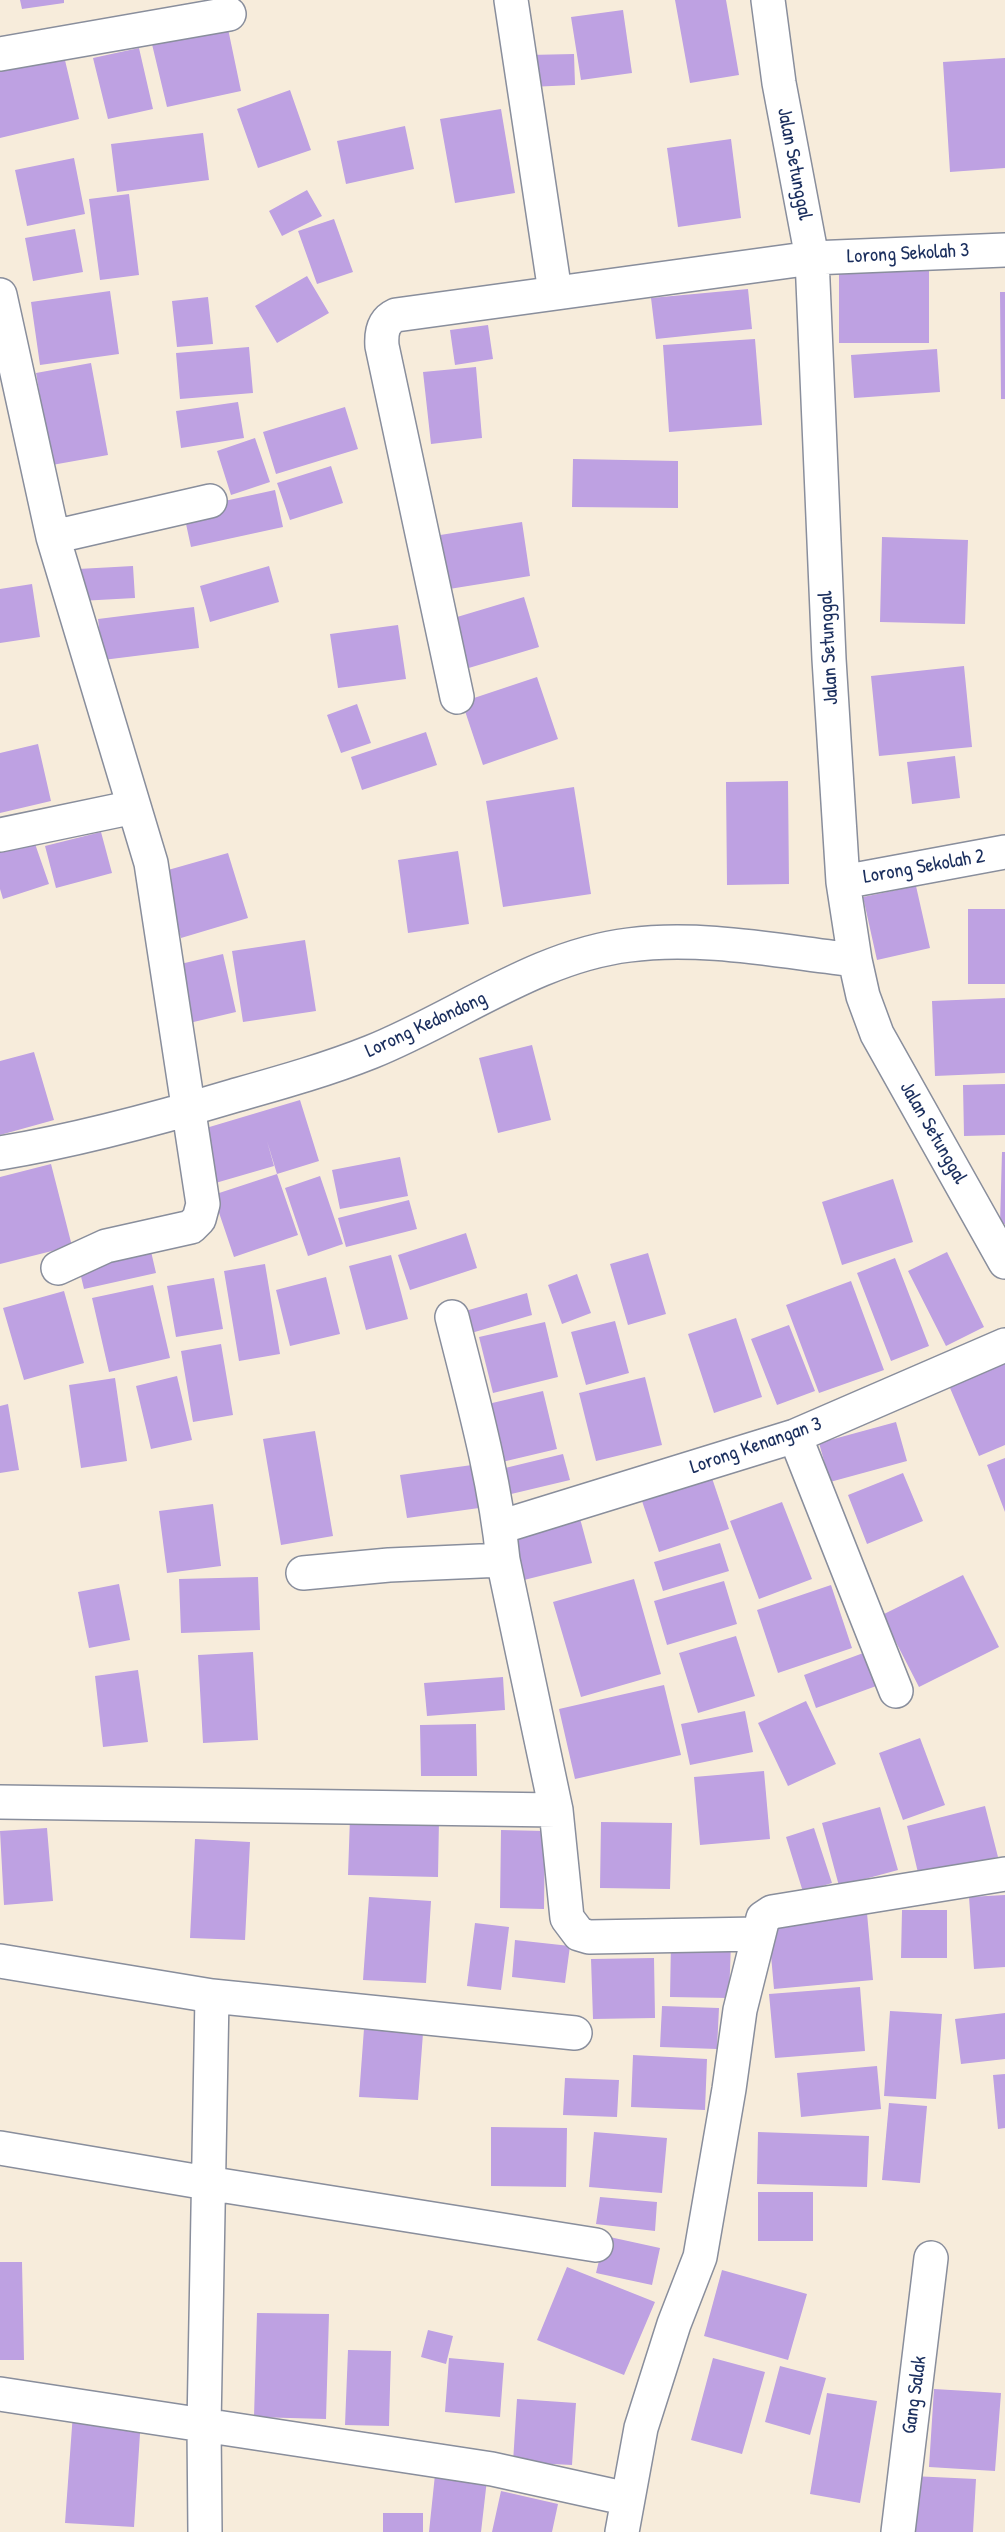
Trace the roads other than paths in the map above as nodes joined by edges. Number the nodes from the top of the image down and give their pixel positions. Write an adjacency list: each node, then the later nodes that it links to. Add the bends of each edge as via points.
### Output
1 (511, 0): 7 (street)
2 (768, 0): 6 (street, Jalan Setunggal, via 779,83)
3 (229, 14): 4 (street)
4 (0, 54)
5 (1005, 250): 6 (street, Lorong Sekolah 3)
6 (812, 258): 7 (street, Lorong Sekolah 3); 15 (street, Jalan Setunggal)
7 (555, 292): 11 (street, Lorong Sekolah 3, via 396,315 389,318 382,330 382,346)
8 (0, 295): 10 (street)
9 (210, 501): 10 (street)
10 (53, 537): 12 (street)
11 (457, 697)
12 (134, 807): 13 (street); 17 (street, via 151,863)
13 (0, 836)
14 (1005, 852): 15 (street, Lorong Sekolah 2)
15 (843, 882): 16 (street, Jalan Setunggal)
16 (855, 960): 17 (street, Lorong Kedondong, via 675,943 629,945 587,953 519,981 372,1052); 19 (street, Jalan Setunggal, via 877,1034)
17 (189, 1110): 18 (street, Lorong Kedondong); 20 (street, via 203,1204 199,1219 191,1227 106,1245)
18 (0, 1153)
19 (1005, 1262)
20 (58, 1268)
21 (452, 1317): 24 (street)
22 (1005, 1345): 23 (street, Lorong Kenangan 3)
23 (795, 1436): 24 (street, Lorong Kenangan 3); 27 (street)
24 (500, 1527): 25 (street)
25 (503, 1560): 26 (street); 29 (street)
26 (303, 1574)
27 (896, 1691)
28 (0, 1802): 29 (street)
29 (556, 1810): 31 (street, via 567,1918 579,1934)
30 (1005, 1874): 31 (street, via 772,1912 764,1918)
31 (758, 1934): 41 (street, via 740,2010 700,2257 641,2428)
32 (0, 1961): 33 (street)
33 (212, 1996): 34 (street); 36 (street)
34 (575, 2033)
35 (0, 2148): 36 (street)
36 (207, 2183): 37 (street); 40 (street)
37 (596, 2245)
38 (931, 2258): 44 (street, Gang Salak)
39 (0, 2394): 40 (street)
40 (204, 2426): 41 (street, via 492,2469); 42 (street)
41 (628, 2499): 43 (street)
42 (205, 2532)
43 (622, 2532)
44 (898, 2532)

